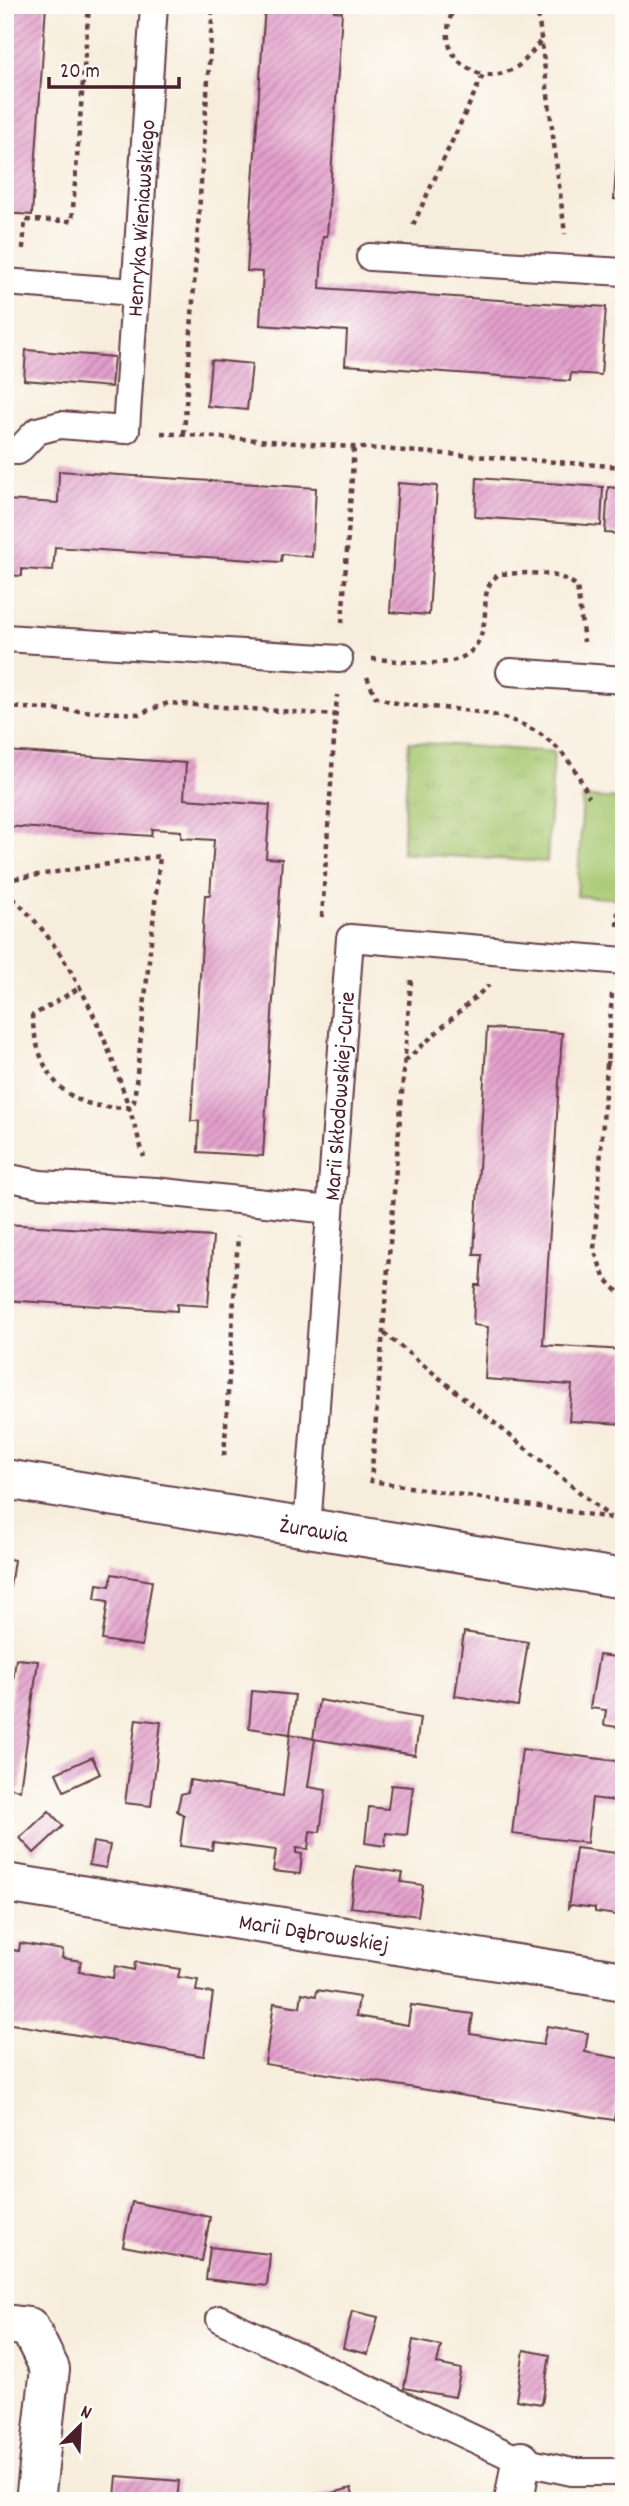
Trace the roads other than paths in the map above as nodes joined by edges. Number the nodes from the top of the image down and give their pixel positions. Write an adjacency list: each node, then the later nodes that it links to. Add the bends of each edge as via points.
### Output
1 (154, 5): 5 (lane, Henryka Wieniawskiego)
2 (370, 257): 3 (lane)
3 (624, 272)
4 (5, 282): 5 (lane)
5 (134, 292): 6 (lane, Henryka Wieniawskiego, via 126,430 60,425 37,431 18,451)
6 (5, 450)
7 (5, 638): 8 (lane)
8 (351, 658)
9 (510, 672): 10 (lane)
10 (624, 680)
11 (619, 961): 13 (lane, Marii Skłodowskiej-Curie, via 350,938)
12 (5, 1177): 13 (lane)
13 (330, 1210): 15 (lane, Marii Skłodowskiej-Curie)
14 (5, 1479): 15 (street, Żurawia)
15 (307, 1529): 16 (street, Żurawia)
16 (624, 1579)
17 (5, 1883): 18 (street, Marii Dąbrowskiej)
18 (624, 1981)
19 (220, 2319): 21 (lane)
20 (5, 2324): 23 (street, via 29,2327 50,2369)
21 (521, 2461): 22 (lane, via 572,2472); 24 (street)
22 (624, 2472)
23 (35, 2501)
24 (514, 2501)

